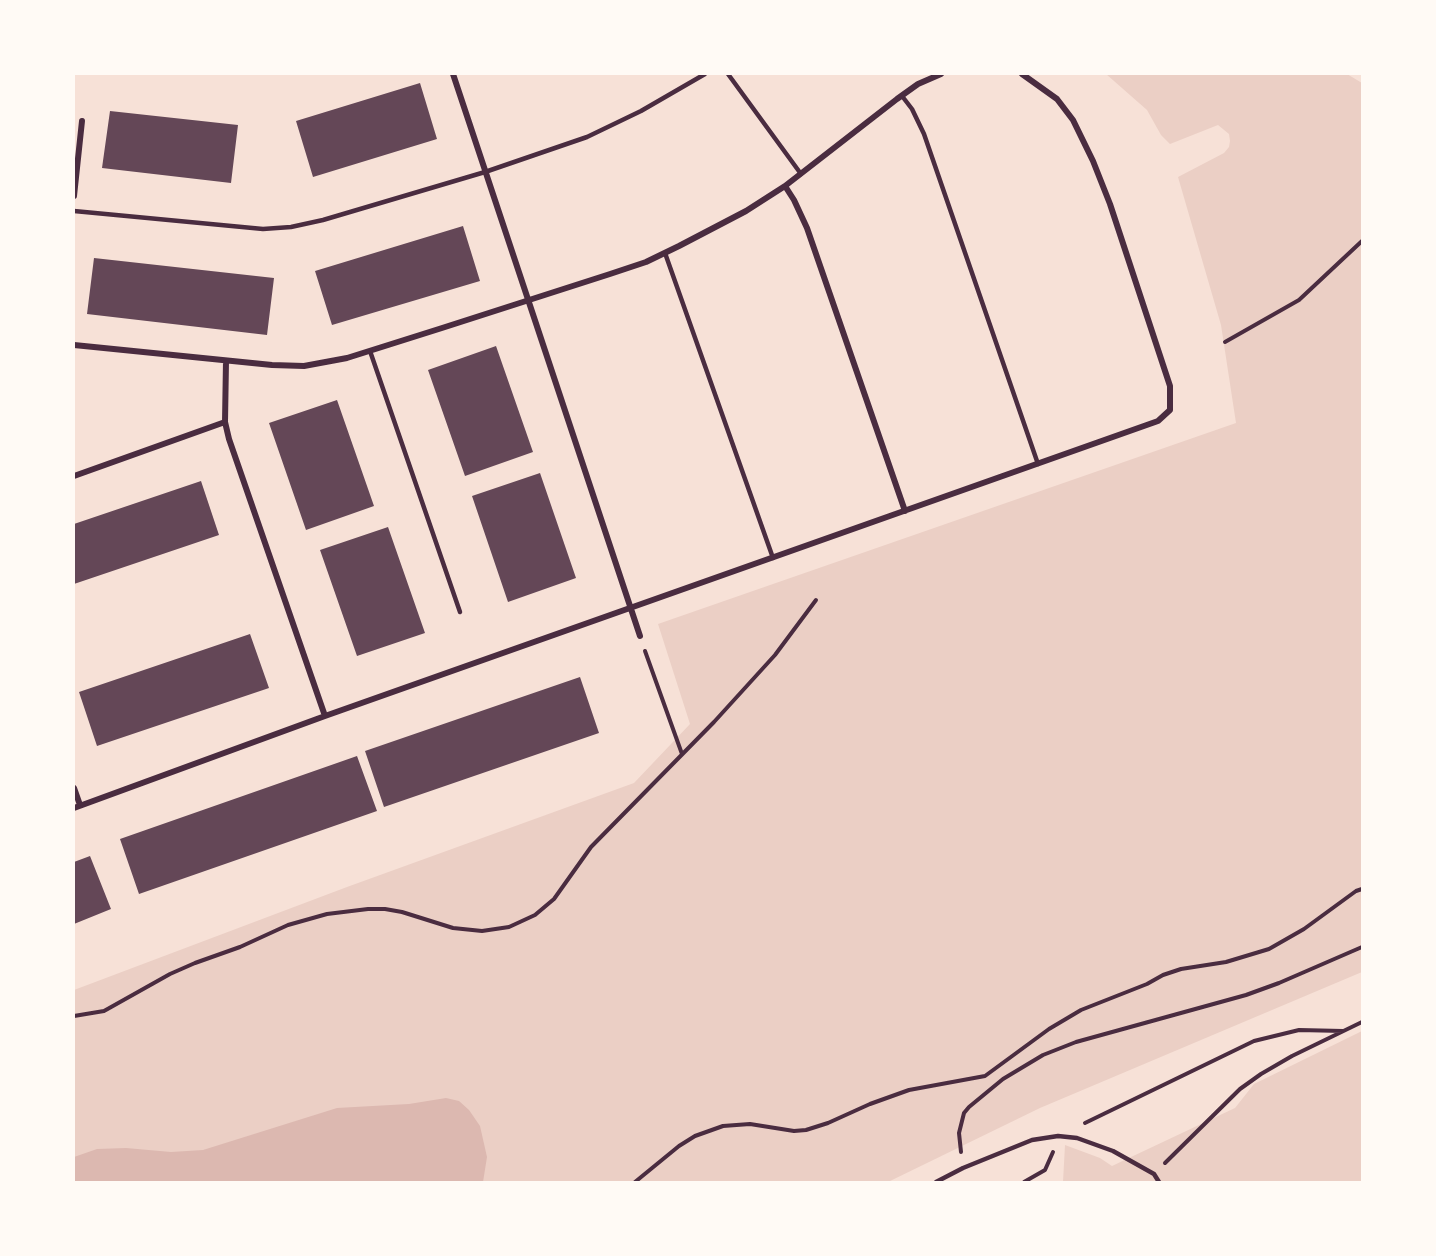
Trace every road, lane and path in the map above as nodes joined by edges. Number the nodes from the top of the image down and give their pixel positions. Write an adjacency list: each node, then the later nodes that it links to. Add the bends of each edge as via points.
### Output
1 (453, 74): 8 (street)
2 (705, 74): 8 (lane, via 613,125)
3 (728, 74): 9 (lane)
4 (941, 74): 6 (street)
5 (1022, 74): 21 (street, via 1057,99 1085,141 1170,386 1170,410 1158,421)
6 (902, 96): 9 (street); 21 (lane, via 924,134)
7 (82, 121): 11 (street)
8 (485, 172): 12 (lane, via 291,227 235,228); 15 (street)
9 (801, 174): 10 (street)
10 (785, 186): 14 (street); 23 (street, via 807,228)
11 (74, 196)
12 (74, 211)
13 (1362, 241): 16 (path, via 1299,300)
14 (665, 253): 15 (street); 24 (lane)
15 (528, 302): 18 (street); 26 (street)
16 (1225, 342)
17 (74, 345): 19 (street)
18 (370, 351): 19 (street, via 304,366); 27 (lane)
19 (226, 360): 20 (street)
20 (225, 422): 22 (street); 29 (street)
21 (1038, 464): 23 (street)
22 (74, 476)
23 (905, 511): 24 (street)
24 (773, 558): 26 (street)
25 (816, 600): 30 (path, via 775,655)
26 (631, 608): 28 (street); 29 (street)
27 (460, 612)
28 (640, 636): 30 (path)
29 (325, 716): 32 (street)
30 (682, 754): 35 (path, via 591,848 554,899 521,922 482,931 453,928 385,909 327,914 288,925 187,966 104,1011)
31 (74, 788): 32 (street)
32 (77, 807)
33 (1362, 889): 42 (path, via 1269,949 1226,962 1181,969 1081,1010 985,1076 909,1090 806,1130 750,1124 723,1126 679,1146)
34 (1362, 947): 40 (path, via 1279,983 1043,1055 1003,1079 964,1113 959,1132)
35 (74, 1016)
36 (1362, 1022): 37 (path)
37 (1343, 1031): 38 (path, via 1299,1030 1254,1041); 41 (path, via 1292,1056 1240,1089)
38 (1085, 1123)
39 (1054, 1148): 44 (path, via 1045,1170)
40 (963, 1168): 41 (lane, via 1032,1140 1058,1136 1077,1138 1113,1151); 43 (lane)
41 (1154, 1174): 45 (lane)
42 (635, 1182)
43 (936, 1182)
44 (1024, 1182)
45 (1159, 1182)

